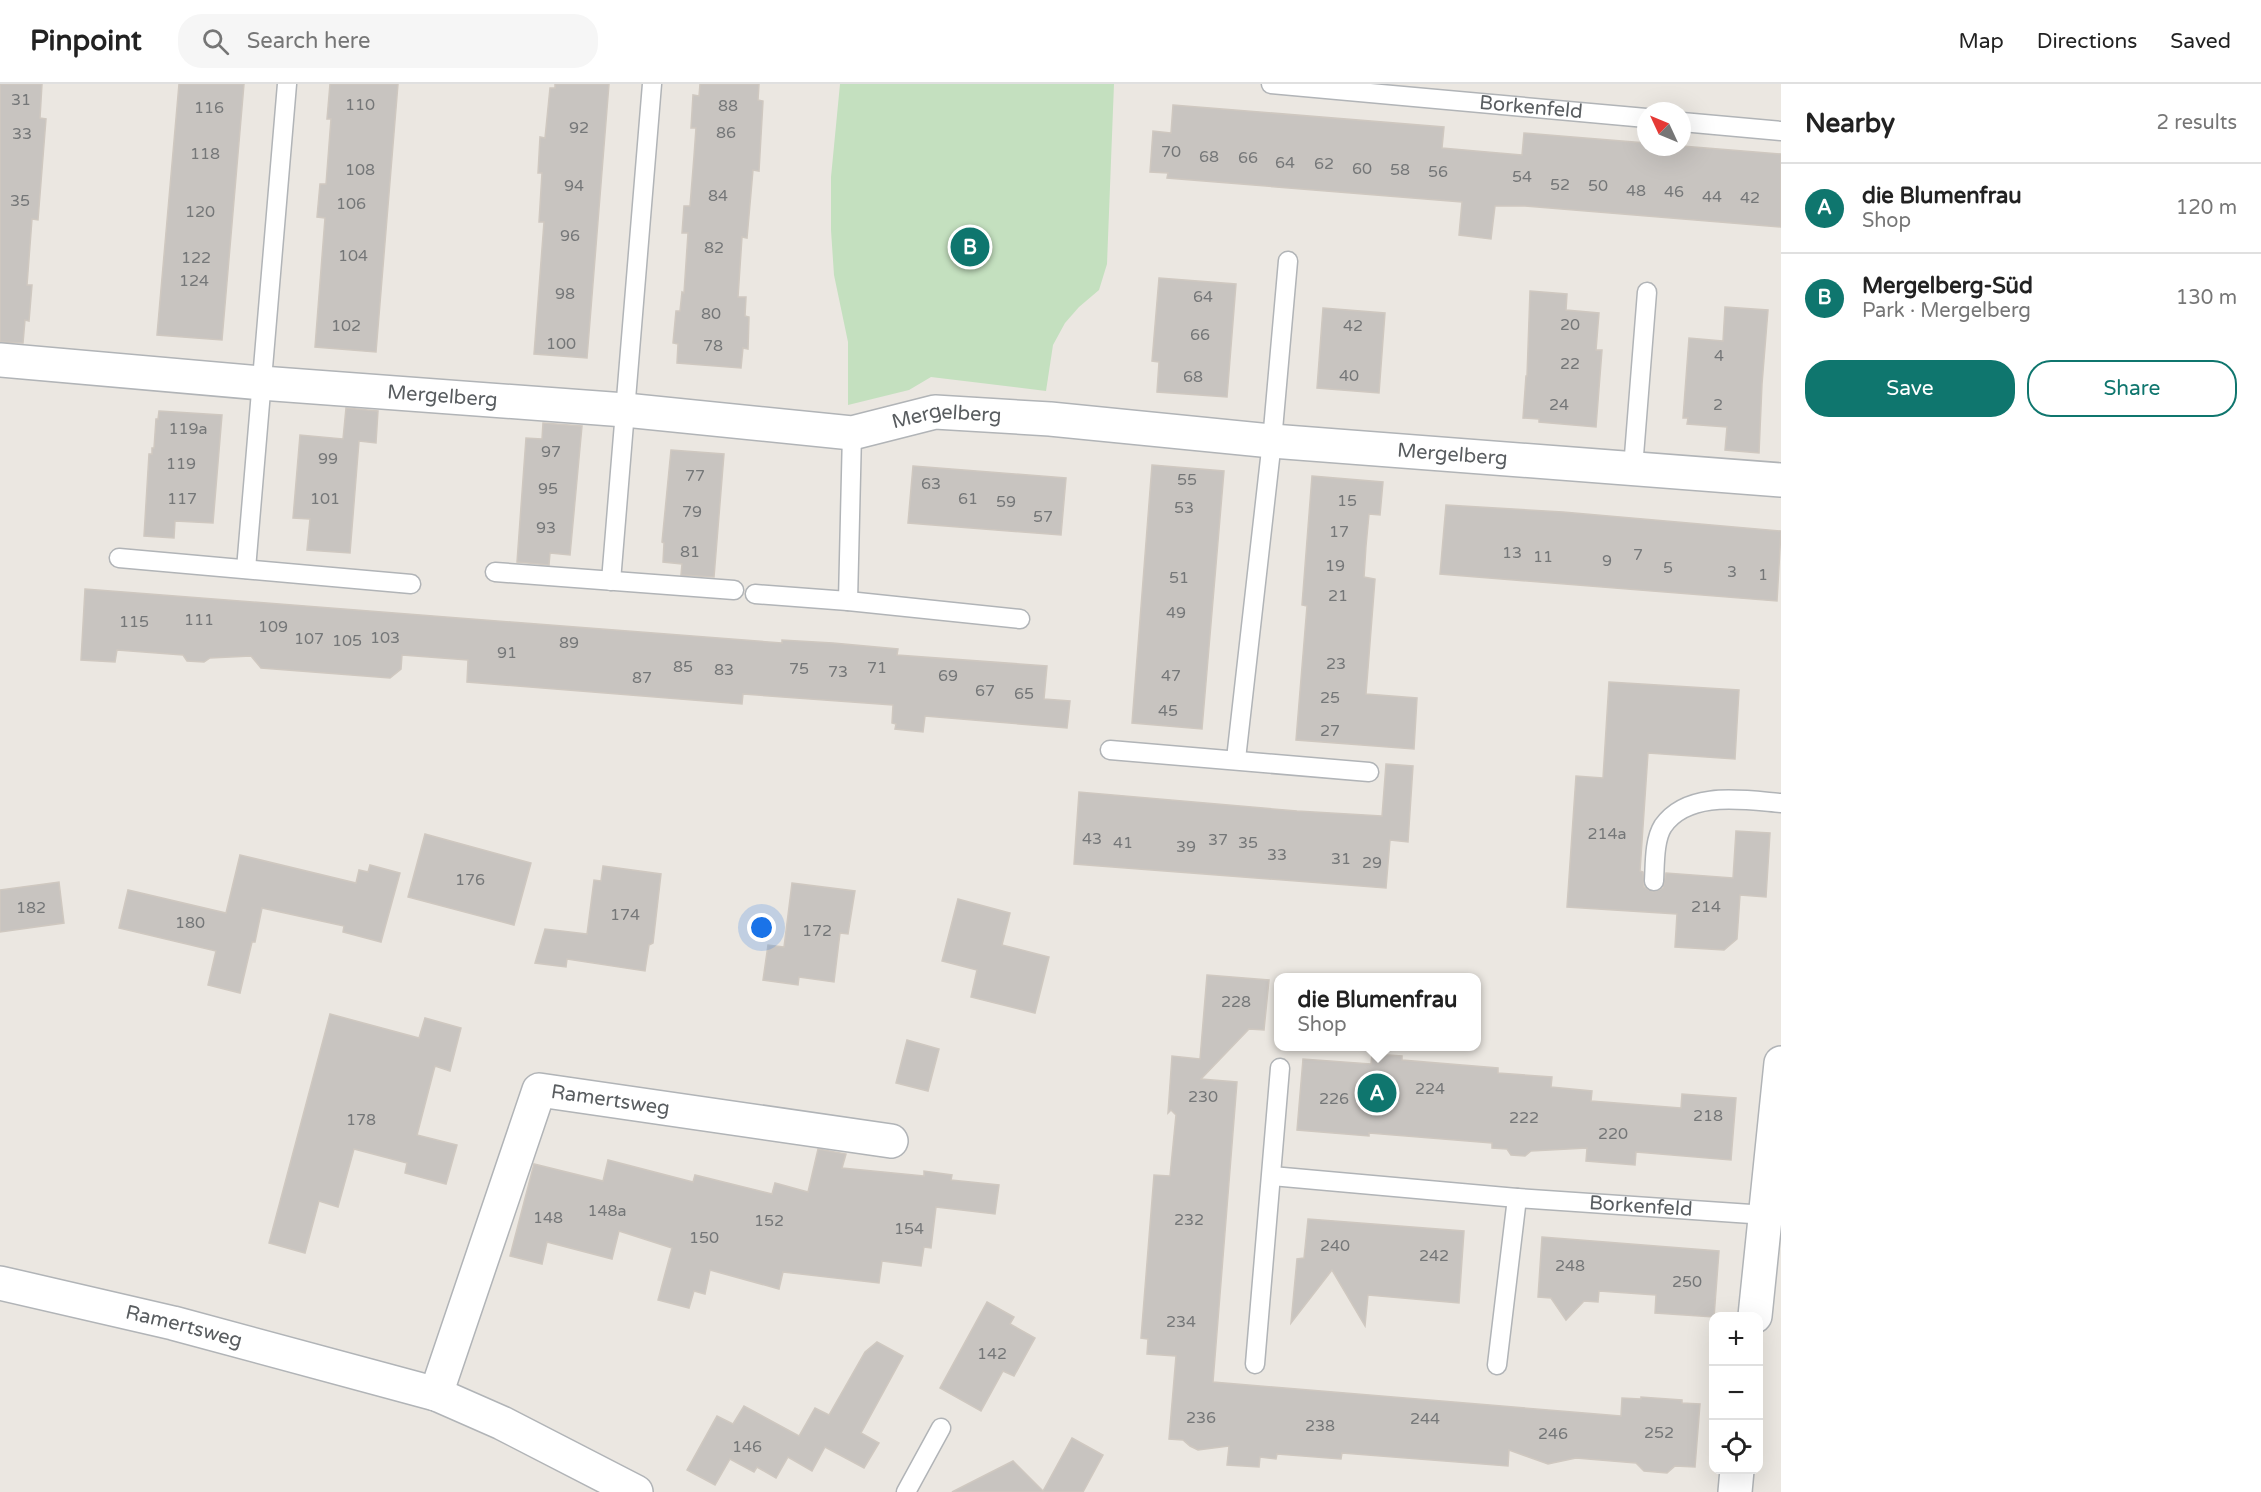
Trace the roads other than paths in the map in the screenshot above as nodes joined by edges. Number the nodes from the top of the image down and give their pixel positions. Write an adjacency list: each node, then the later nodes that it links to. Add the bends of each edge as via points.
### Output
1 (286, 84): 10 (lane)
2 (652, 84): 11 (lane)
3 (1271, 84): 4 (lane, Borkenfeld)
4 (1637, 117)
5 (1691, 123): 6 (lane)
6 (1781, 131)
7 (1288, 261): 13 (lane)
8 (1647, 292): 14 (lane)
9 (0, 360): 10 (street, Mergelberg)
10 (261, 383): 11 (street, Mergelberg); 17 (lane)
11 (625, 410): 12 (street, Mergelberg); 19 (lane)
12 (852, 433): 13 (street, Mergelberg, via 935,412); 23 (lane)
13 (1272, 441): 14 (street, Mergelberg); 26 (lane)
14 (1633, 468): 15 (street, Mergelberg)
15 (1781, 480)
16 (119, 558): 17 (lane)
17 (246, 569): 20 (lane)
18 (495, 572): 19 (lane)
19 (610, 581): 21 (lane)
20 (411, 584)
21 (734, 590)
22 (755, 594): 23 (lane)
23 (848, 601): 24 (lane)
24 (1020, 619)
25 (1110, 750): 26 (lane)
26 (1236, 759): 27 (lane)
27 (1368, 772)
28 (1781, 803): 29 (lane, via 1711,800 1674,814 1662,827)
29 (1654, 881)
30 (1781, 1063): 35 (street)
31 (1280, 1068): 33 (lane)
32 (891, 1141): 40 (street, Ramertsweg, via 539,1090)
33 (1272, 1176): 34 (lane, Borkenfeld); 38 (lane)
34 (1517, 1198): 35 (lane, Borkenfeld); 39 (lane)
35 (1766, 1215): 37 (street)
36 (0, 1283): 40 (street, Ramertsweg, via 173,1323)
37 (1756, 1312)
38 (1255, 1364)
39 (1497, 1365)
40 (436, 1394): 43 (street, Ramertsweg)
41 (941, 1428): 44 (lane)
42 (1737, 1474): 45 (street)
43 (636, 1492)
44 (906, 1492)
45 (1735, 1492)

